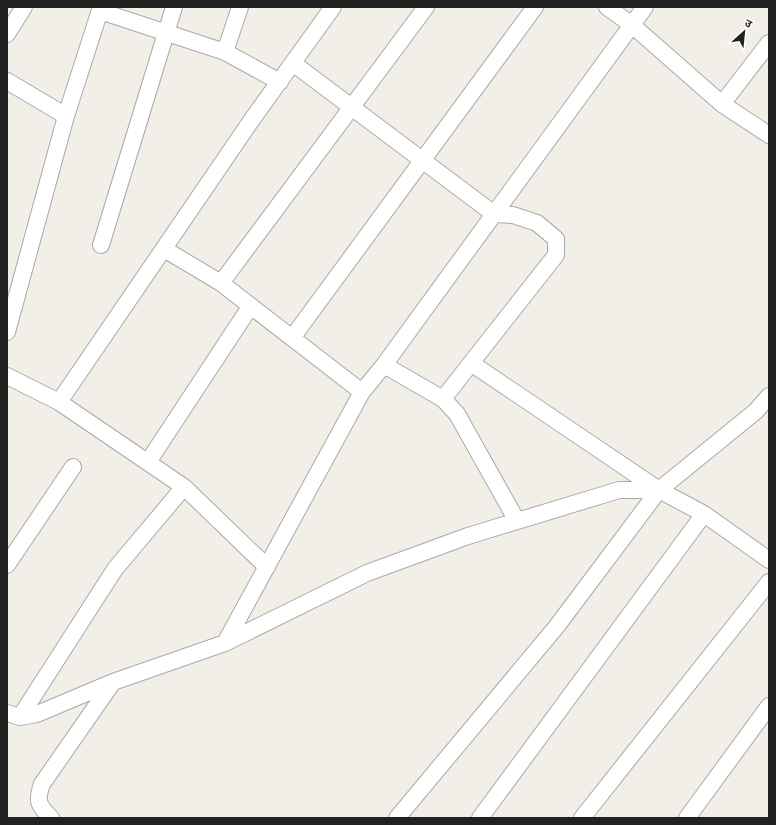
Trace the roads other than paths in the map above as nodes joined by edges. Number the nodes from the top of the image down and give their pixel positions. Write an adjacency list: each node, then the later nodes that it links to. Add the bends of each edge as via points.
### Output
1 (24, 7): 12 (street)
2 (174, 7): 11 (street)
3 (240, 7): 14 (street)
4 (333, 7): 15 (street)
5 (426, 7): 19 (street)
6 (535, 7): 22 (street)
7 (608, 7): 10 (street)
8 (645, 7): 10 (street)
9 (101, 9): 11 (street); 20 (street)
10 (632, 25): 18 (street); 23 (street)
11 (165, 33): 14 (street); 24 (street)
12 (7, 34)
13 (769, 43): 18 (street)
14 (225, 52): 17 (street)
15 (294, 64): 17 (street); 19 (street)
16 (7, 81): 20 (street)
17 (280, 82): 25 (street)
18 (722, 104): 21 (street)
19 (351, 107): 22 (street); 26 (street)
20 (66, 116): 28 (street)
21 (769, 135)
22 (422, 161): 23 (street); 29 (street)
23 (494, 214): 30 (street, via 513,215 537,223 556,239 556,255); 31 (street)
24 (101, 245)
25 (164, 249): 26 (street); 36 (street)
26 (221, 284): 27 (street)
27 (250, 307): 29 (street); 37 (street)
28 (7, 332)
29 (292, 338): 33 (street)
30 (471, 363): 35 (street); 40 (street)
31 (384, 365): 33 (street); 35 (street)
32 (7, 376): 36 (street)
33 (362, 392): 45 (street)
34 (769, 396): 40 (street, via 756,411)
35 (443, 399): 42 (street, via 457,414)
36 (59, 402): 37 (street)
37 (148, 462): 39 (street)
38 (73, 467): 44 (street)
39 (184, 487): 45 (street); 50 (street, via 115,569)
40 (659, 490): 41 (street); 42 (street, via 619,490); 52 (street, via 557,626)
41 (704, 514): 43 (street); 53 (street)
42 (517, 521): 47 (street, via 367,573)
43 (769, 560)
44 (7, 565)
45 (267, 567): 47 (street)
46 (769, 582): 54 (street)
47 (225, 643): 48 (street)
48 (113, 682): 50 (street, via 37,714); 51 (street, via 42,784 38,800)
49 (769, 706): 55 (street)
50 (13, 715)
51 (50, 818)
52 (397, 818)
53 (480, 818)
54 (582, 818)
55 (687, 818)

